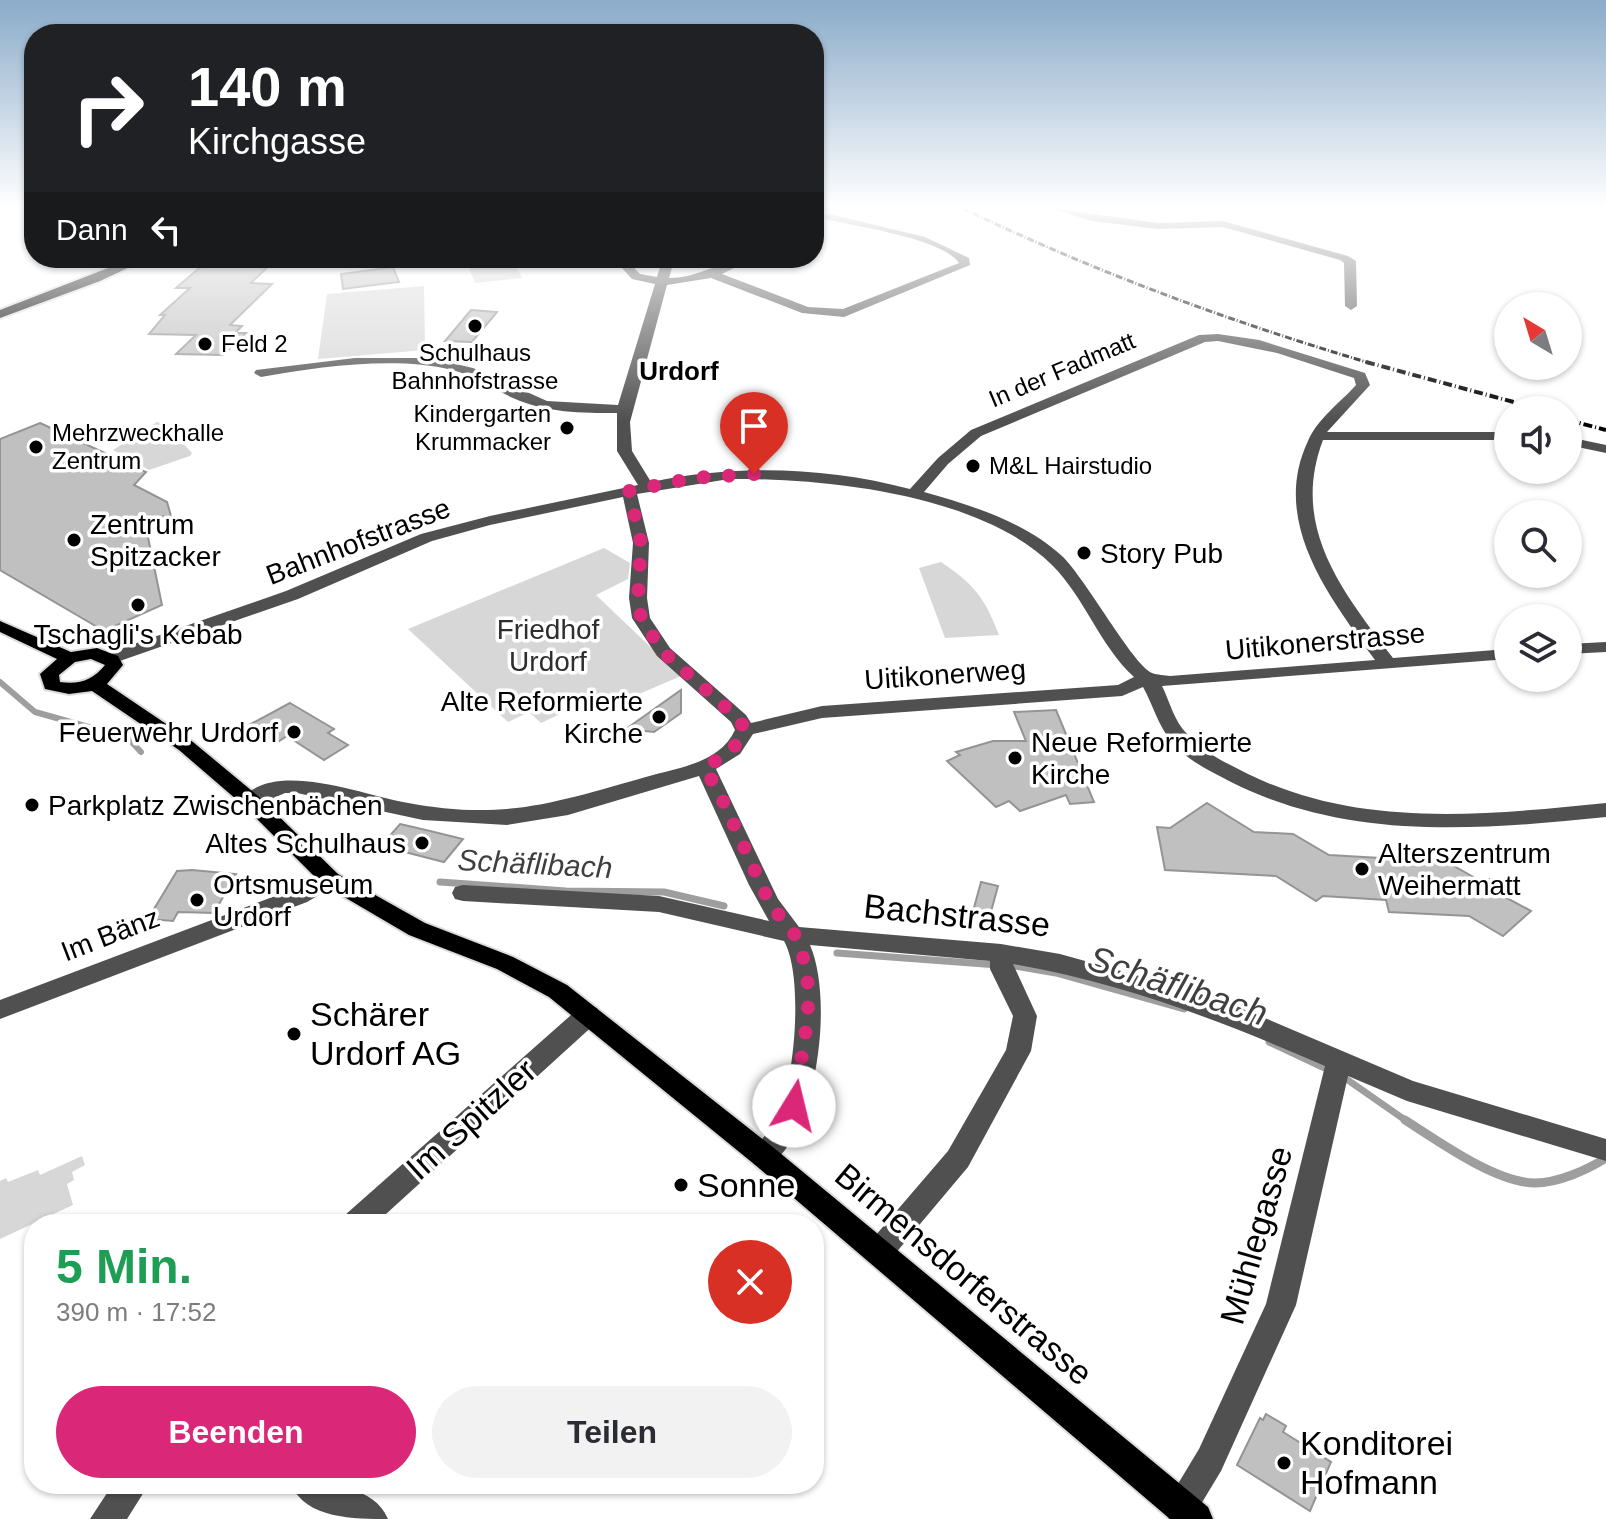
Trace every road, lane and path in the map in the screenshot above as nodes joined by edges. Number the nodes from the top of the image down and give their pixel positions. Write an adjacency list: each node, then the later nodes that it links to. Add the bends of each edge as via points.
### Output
1 (96, 279): 9 (main road)
2 (648, 279): 7 (street)
3 (700, 279): 7 (street)
4 (723, 279): 5 (street, via 806,310 834,314 863,308)
5 (931, 279)
6 (1350, 279): 8 (street)
7 (662, 281): 11 (street)
8 (1351, 306)
9 (0, 314)
10 (261, 373): 11 (street, via 429,362 471,371 545,405)
11 (624, 409): 16 (street, via 626,459)
12 (1319, 435): 13 (street); 18 (street, In der Fadmatt, via 1363,385 1360,376 1243,341 1212,337 985,429 943,461); 25 (street, In der Fadmatt, via 1300,504 1324,571)
13 (1494, 436)
14 (1582, 444): 15 (street)
15 (1606, 449)
16 (648, 487): 17 (street, Bahnhofstrasse); 18 (street, Bahnhofstrasse, via 754,474 838,480)
17 (629, 491): 24 (street, Bahnhofstrasse, via 427,538 299,592); 28 (street, via 641,543 641,618 663,652)
18 (914, 494): 26 (street, Bahnhofstrasse, via 959,506 1036,545 1071,574 1134,668)
19 (0, 626): 23 (main road)
20 (1606, 647): 21 (street)
21 (1582, 648)
22 (1494, 655): 25 (street, Uitikonerstrasse)
23 (69, 658): 24 (main road, via 95,653); 27 (main road, via 49,674 52,685 70,689)
24 (111, 658): 27 (main road, via 111,672)
25 (1387, 663): 26 (street, Uitikonerstrasse, via 1170,682)
26 (1148, 678): 28 (street, Uitikonerweg, via 1122,690 822,712); 31 (street, Bahnhofstrasse, via 1171,729 1184,742 1229,774 1286,799 1375,818 1441,823)
27 (94, 684): 30 (main road, Birmensdorferstrasse, via 186,746)
28 (745, 730): 29 (street)
29 (705, 768): 30 (street, via 590,803 507,818 420,812 294,786); 34 (street, via 770,904)
30 (251, 801): 32 (main road, Birmensdorferstrasse)
31 (1606, 810)
32 (330, 879): 36 (street, Im Bänz, via 299,896); 37 (main road, Birmensdorferstrasse, via 417,929 535,978)
33 (463, 893): 34 (street, Bachstrasse, via 659,904)
34 (795, 935): 35 (street, Bachstrasse); 40 (street, via 805,963 807,1023 790,1121)
35 (1001, 960): 38 (street, Bachstrasse, via 1060,963 1177,995 1230,1014); 42 (street, via 1025,1016 1018,1051 958,1159)
36 (0, 1010)
37 (588, 1015): 40 (main road, Birmensdorferstrasse); 41 (street, Im Spitzler)
38 (1337, 1070): 39 (street, Bachstrasse); 45 (street, Mühlegasse, via 1281,1305)
39 (1602, 1149)
40 (764, 1156): 42 (main road, Birmensdorferstrasse)
41 (366, 1214)
42 (879, 1252): 45 (main road, Birmensdorferstrasse)
43 (126, 1494): 46 (street)
44 (325, 1494): 47 (street)
45 (1189, 1513)
46 (107, 1519)
47 (371, 1519)

